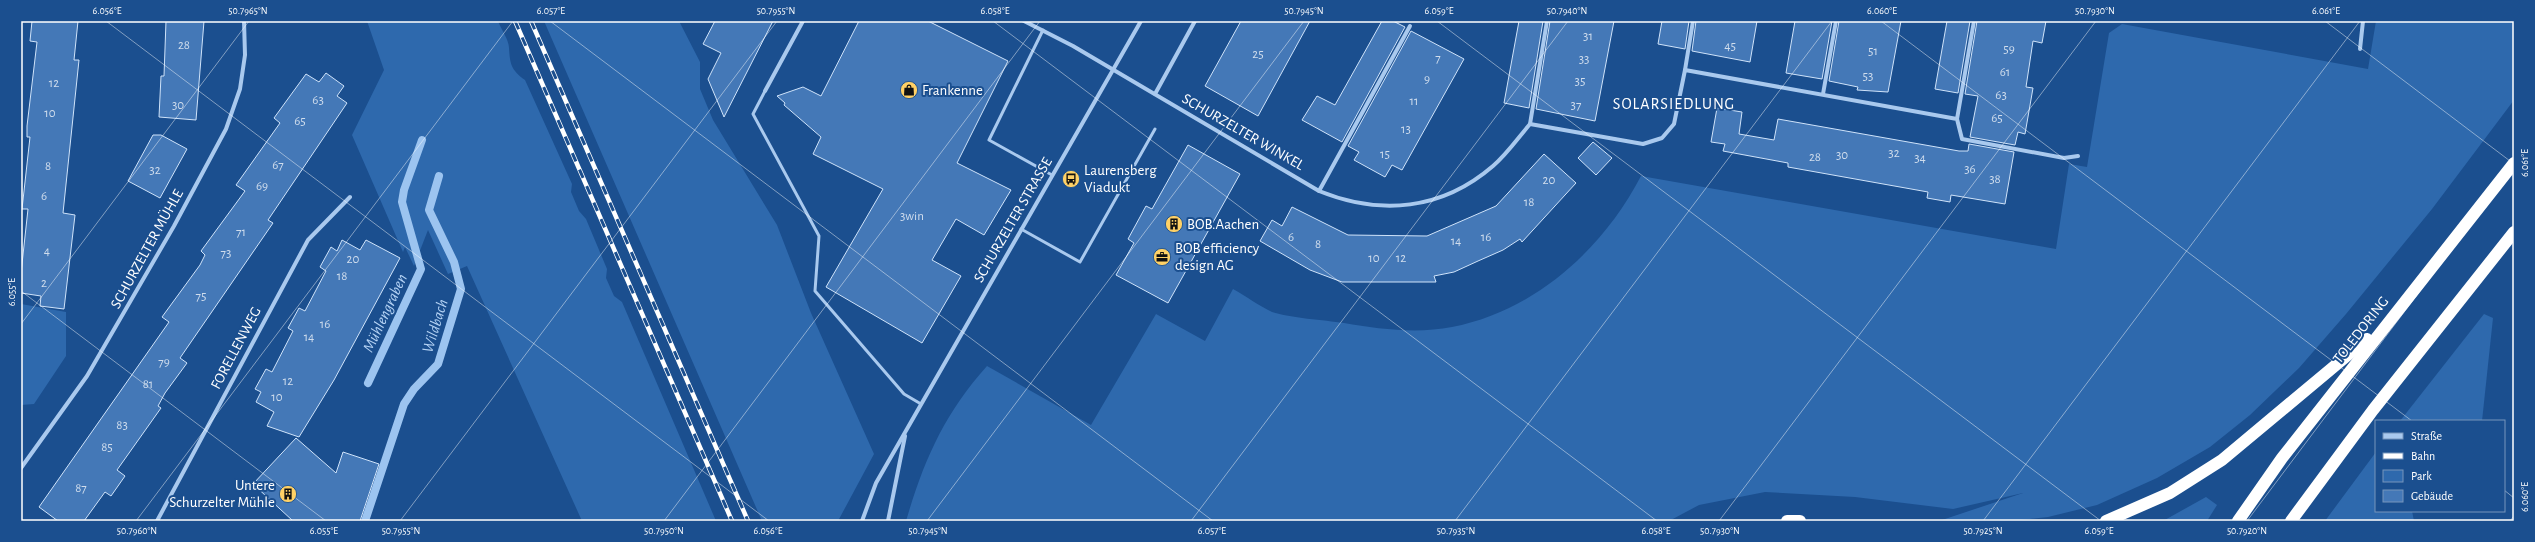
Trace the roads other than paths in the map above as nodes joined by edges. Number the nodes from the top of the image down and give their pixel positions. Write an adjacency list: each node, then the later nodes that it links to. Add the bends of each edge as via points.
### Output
1 (244, 21): 32 (street, SCHURZELTER MÜHLE, via 245,54 240,88 226,129 174,226 87,376)
2 (803, 21): 16 (street)
3 (1024, 21): 12 (street, SCHURZELTER WINKEL)
4 (1141, 21): 15 (street, SCHURZELTER STRASSE)
5 (1195, 21): 17 (street)
6 (1547, 21): 20 (street)
7 (1693, 21): 14 (street)
8 (1836, 21): 18 (street)
9 (1974, 21): 19 (street)
10 (2363, 21): 13 (street)
11 (1410, 26): 25 (street)
12 (1043, 30): 15 (street, SCHURZELTER WINKEL); 24 (lane, via 989,140)
13 (2360, 49)
14 (1685, 70): 18 (street); 20 (street, via 1674,124 1662,138 1643,144)
15 (1114, 71): 17 (street, SCHURZELTER WINKEL); 24 (street, SCHURZELTER STRASSE)
16 (765, 91): 30 (lane, via 753,114 819,236 815,291 904,394)
17 (1155, 94): 25 (street, SCHURZELTER WINKEL)
18 (1823, 94): 19 (street)
19 (1957, 119): 22 (street, via 1962,139 2064,158)
20 (1530, 124): 25 (street, SCHURZELTER WINKEL, via 1493,166 1463,186 1425,204 1394,207 1366,205 1338,199)
21 (1155, 129): 27 (lane, via 1080,262)
22 (2078, 156)
23 (2514, 162): 29 (highway, TOLEDORING)
24 (1052, 175): 27 (street, SCHURZELTER STRASSE)
25 (1319, 191)
26 (350, 197): 33 (street, FORELLENWEG, via 308,240)
27 (1021, 229): 30 (street, SCHURZELTER STRASSE)
28 (2514, 232): 40 (highway, via 2373,410)
29 (2385, 325): 38 (highway, via 2222,460 2170,493); 39 (highway, TOLEDORING, via 2282,458)
30 (921, 404): 31 (street, SCHURZELTER STRASSE)
31 (906, 432): 34 (street, SCHURZELTER STRASSE, via 876,482); 35 (street, SCHURZELTER STRASSE)
32 (21, 468)
33 (157, 521)
34 (862, 521)
35 (888, 521)
36 (1787, 521): 37 (highway)
37 (1800, 521)
38 (2106, 521)
39 (2238, 521)
40 (2290, 521)

